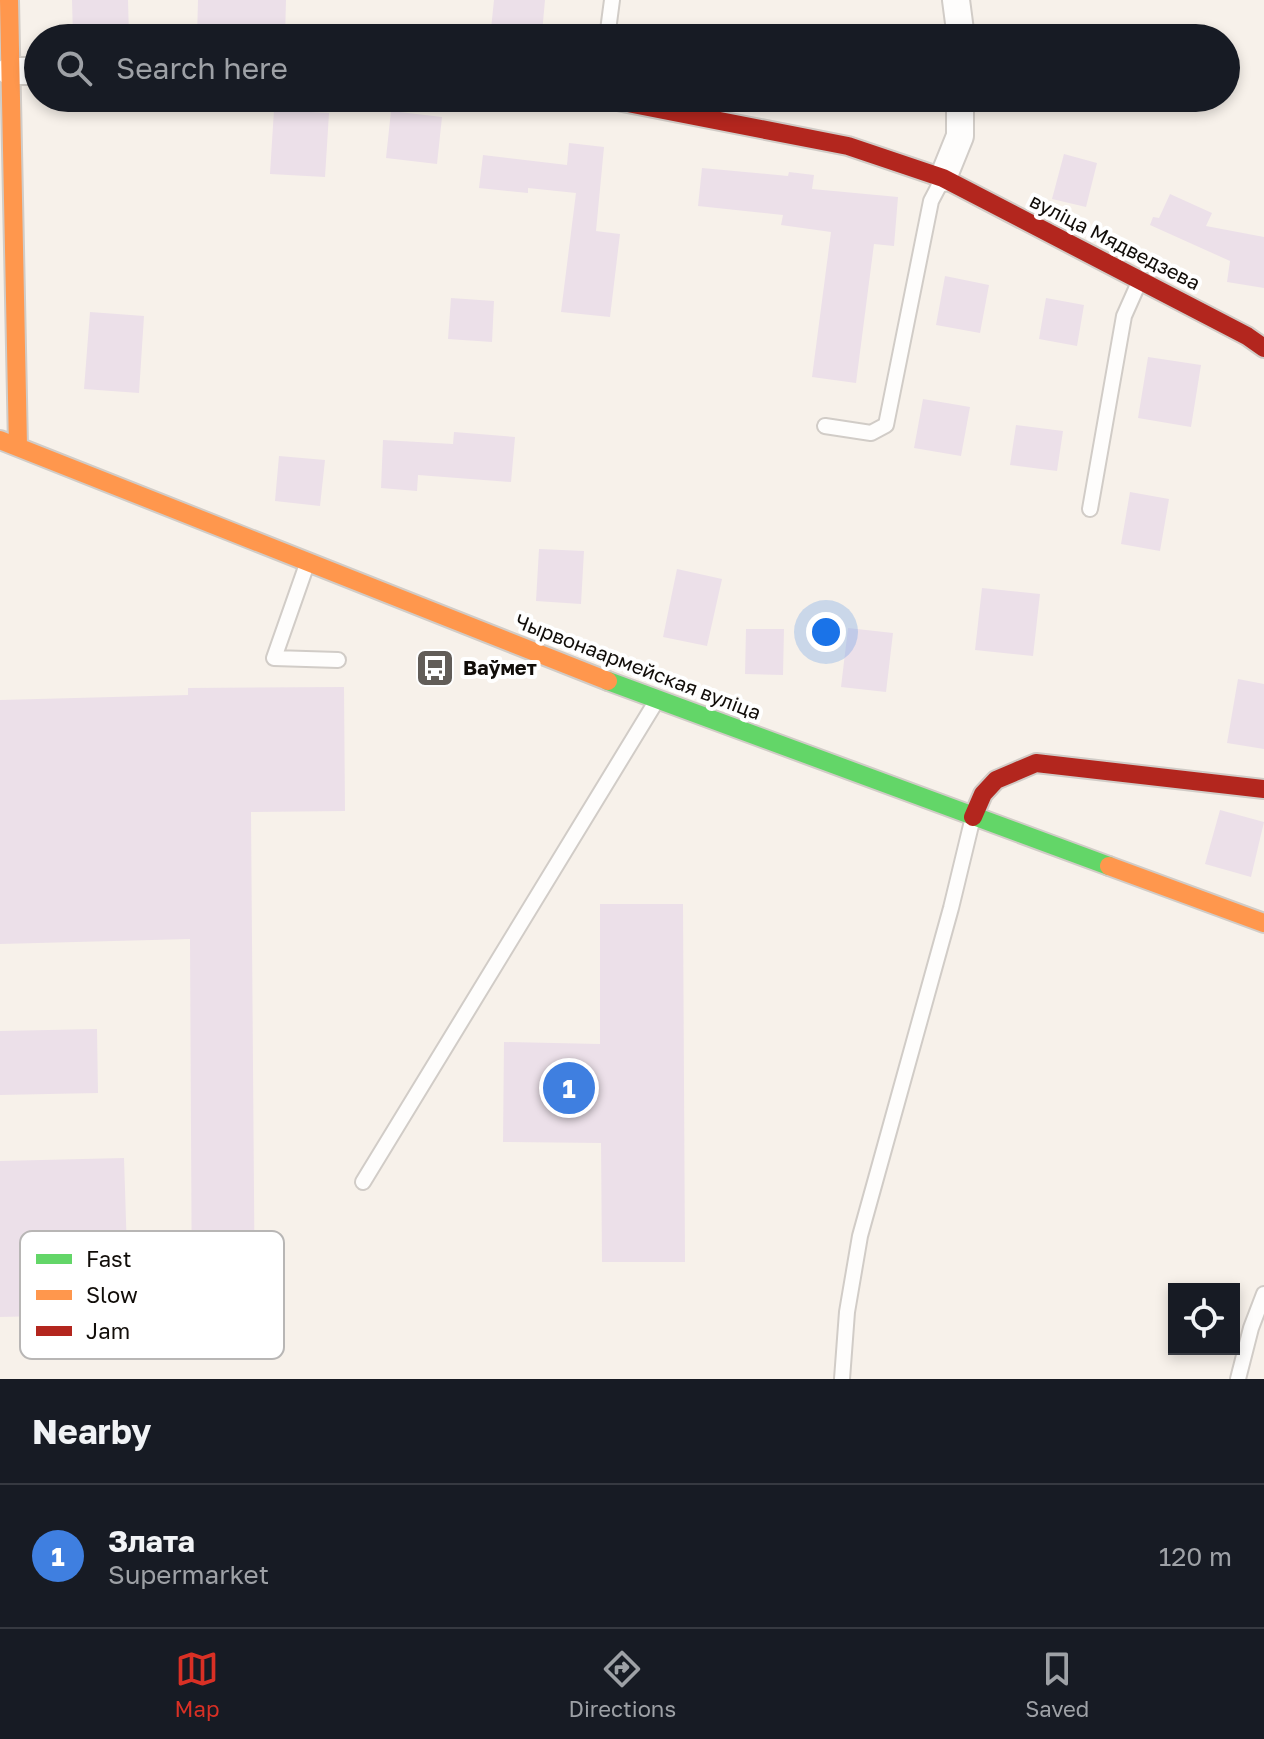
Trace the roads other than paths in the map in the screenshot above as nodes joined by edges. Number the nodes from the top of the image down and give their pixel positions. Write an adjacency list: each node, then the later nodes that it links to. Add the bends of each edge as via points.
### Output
1 (9, 0): 6 (street)
2 (612, 0): 4 (lane)
3 (956, 0): 5 (street)
4 (609, 24)
5 (959, 24)
6 (9, 71): 7 (street); 15 (street)
7 (24, 71)
8 (674, 112): 10 (street, вуліца Мядведзева, via 848,146)
9 (960, 112): 10 (street, via 960,136)
10 (943, 178): 11 (street, вуліца Мядведзева); 13 (lane, via 931,201 886,425 871,433)
11 (1140, 280): 12 (street, вуліца Мядведзева); 16 (lane, via 1124,316)
12 (1264, 348)
13 (825, 426)
14 (0, 440): 15 (street, Чырвонаармейская вуліца)
15 (18, 447): 17 (street, Чырвонаармейская вуліца)
16 (1090, 509)
17 (308, 560): 18 (lane, via 274,658); 19 (street, Чырвонаармейская вуліца)
18 (338, 660)
19 (657, 700): 21 (street, Чырвонаармейская вуліца); 23 (lane)
20 (1264, 789): 21 (street, via 1036,763 990,782)
21 (973, 817): 22 (street, Чырвонаармейская вуліца); 26 (lane, via 860,1236)
22 (1264, 923)
23 (363, 1182)
24 (1264, 1294): 25 (lane)
25 (1257, 1330): 27 (lane)
26 (842, 1379)
27 (1238, 1379)

